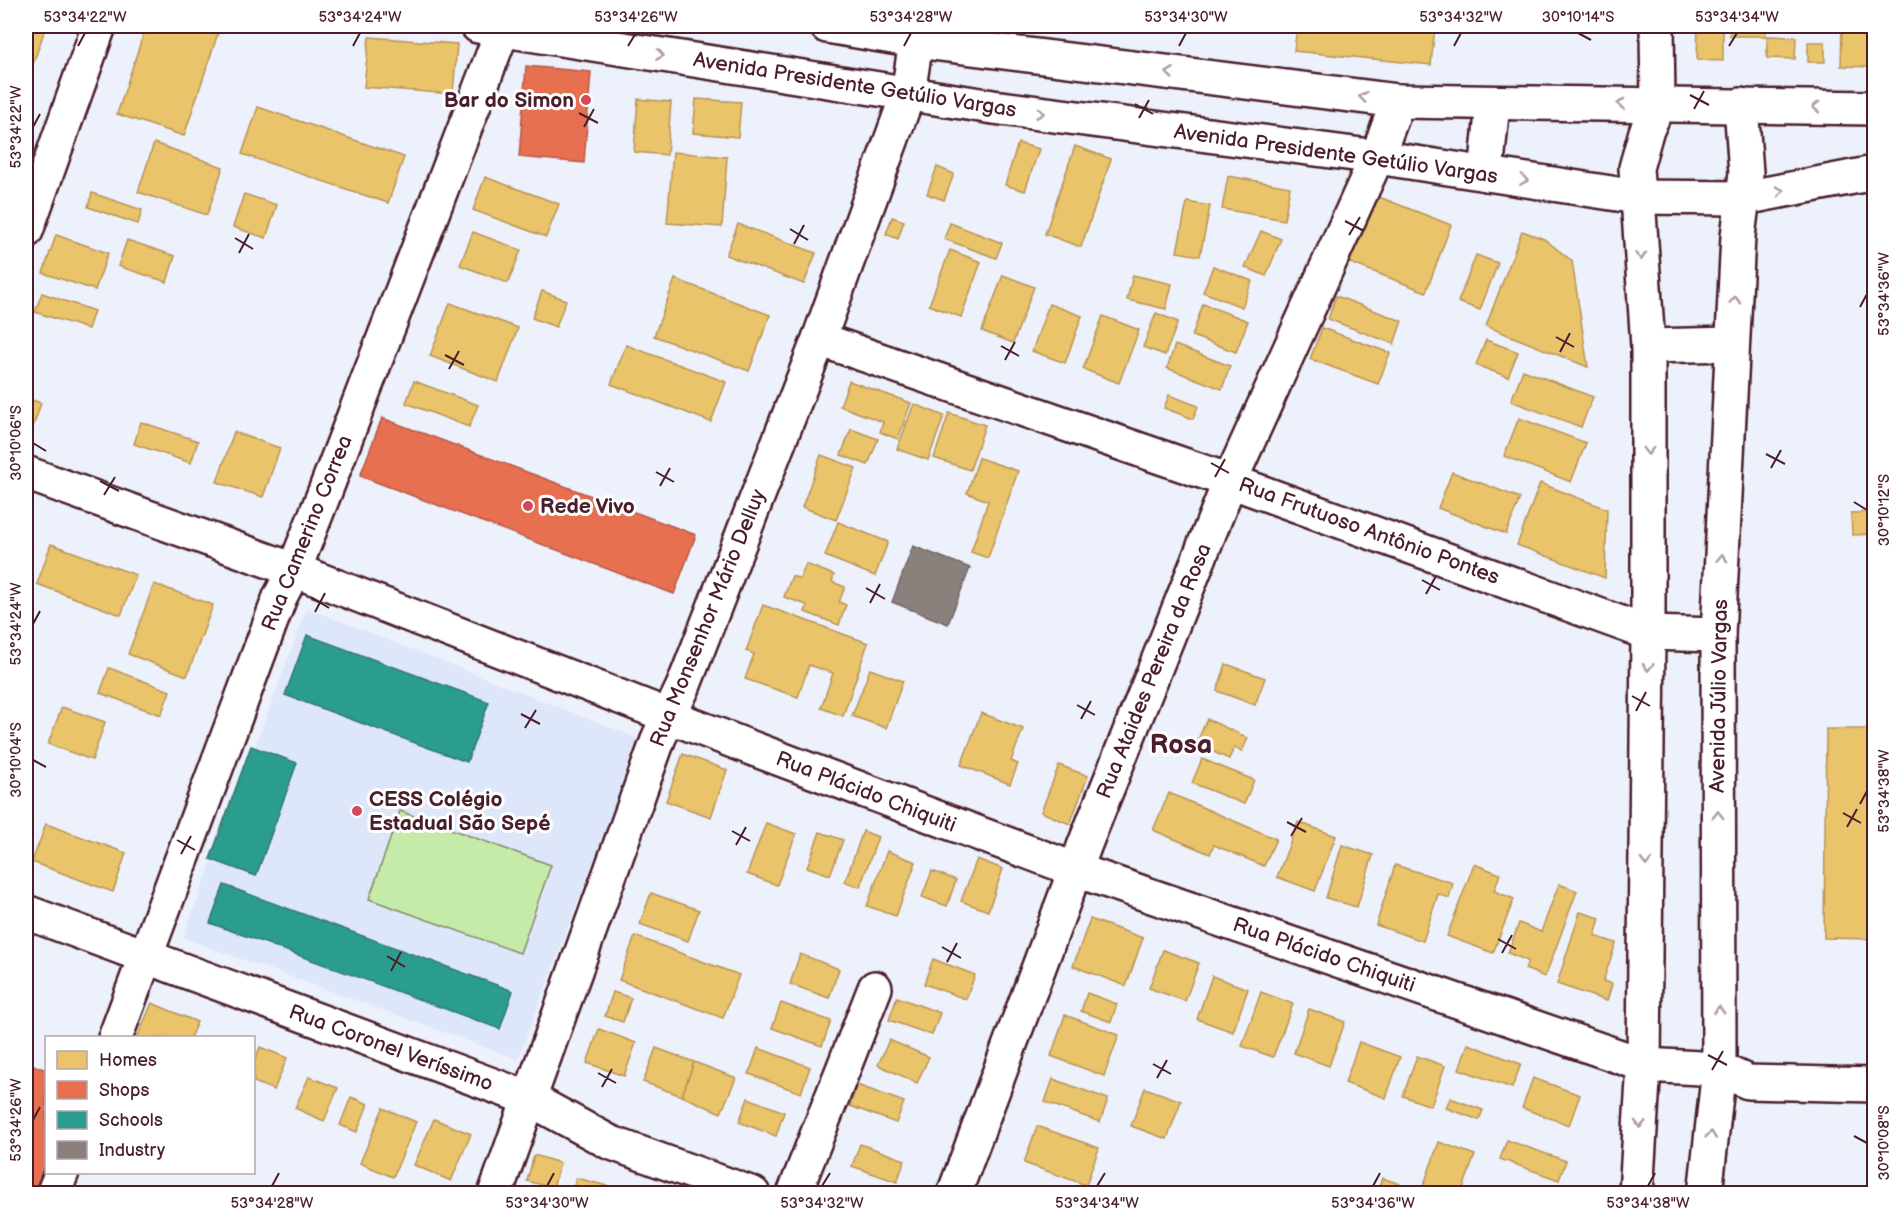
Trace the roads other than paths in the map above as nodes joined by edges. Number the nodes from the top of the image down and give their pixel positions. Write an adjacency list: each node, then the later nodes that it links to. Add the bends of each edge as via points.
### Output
1 (99, 26): 17 (street)
2 (827, 26): 5 (street)
3 (1657, 26): 9 (street)
4 (495, 27): 6 (street, Avenida Presidente Getúlio Vargas, one-way to 6); 23 (street, Rua Camerino Correa)
5 (916, 41): 6 (street, Rua Monsenhor Mário Delluy); 7 (street, one-way to 5)
6 (908, 93): 12 (street, Avenida Presidente Getúlio Vargas, one-way to 12); 18 (street, Rua Monsenhor Mário Delluy)
7 (1398, 101): 8 (street); 12 (street, Rua Ataides Pereira da Rosa)
8 (1493, 102): 9 (street, one-way to 8); 13 (street)
9 (1658, 105): 10 (street); 15 (street, via 1636,168)
10 (1742, 105): 11 (street, one-way to 10); 16 (street, Avenida Júlio Vargas)
11 (1875, 108)
12 (1377, 157): 13 (street, Avenida Presidente Getúlio Vargas); 22 (street, Rua Ataides Pereira da Rosa)
13 (1486, 174): 15 (street, Avenida Presidente Getúlio Vargas, one-way to 15)
14 (1875, 174): 16 (street, Avenida Presidente Getúlio Vargas, one-way to 14)
15 (1637, 198): 16 (street, Avenida Presidente Getúlio Vargas); 20 (street, one-way to 20)
16 (1744, 198): 19 (street, Avenida Júlio Vargas, one-way to 16)
17 (26, 231)
18 (819, 339): 22 (street, Rua Frutuoso Antônio Pontes); 26 (street, Rua Monsenhor Mário Delluy)
19 (1732, 344): 20 (street); 25 (street, Avenida Júlio Vargas, one-way to 19)
20 (1648, 346): 24 (street, one-way to 24)
21 (26, 473): 23 (street, Rua Plácido Chiquiti)
22 (1230, 481): 24 (street, Rua Frutuoso Antônio Pontes); 27 (street, Rua Ataides Pereira da Rosa)
23 (294, 570): 26 (street, Rua Plácido Chiquiti); 29 (street, Rua Camerino Correa, via 280,597)
24 (1648, 633): 25 (street, Rua Frutuoso Antônio Pontes); 32 (street, one-way to 32)
25 (1718, 635): 33 (street, Avenida Júlio Vargas, one-way to 25)
26 (671, 717): 27 (street, Rua Plácido Chiquiti); 35 (street, Rua Monsenhor Mário Delluy, via 659,738)
27 (1076, 870): 32 (street, Rua Plácido Chiquiti); 41 (street, Rua Ataides Pereira da Rosa)
28 (26, 912): 29 (street, Rua Coronel Veríssimo)
29 (147, 958): 31 (street, Rua Camerino Correa); 35 (street, Rua Coronel Veríssimo)
30 (875, 988): 40 (street)
31 (116, 1036)
32 (1644, 1065): 33 (street, Rua Plácido Chiquiti); 42 (street, one-way to 42)
33 (1719, 1069): 34 (street, via 1748,1082); 43 (street, Avenida Júlio Vargas, one-way to 33)
34 (1875, 1085)
35 (530, 1099): 38 (street, Rua Monsenhor Mário Delluy); 39 (street, Rua Coronel Veríssimo, via 609,1142)
36 (62, 1174): 37 (street)
37 (53, 1194)
38 (495, 1194)
39 (753, 1194)
40 (794, 1194)
41 (954, 1194)
42 (1636, 1194)
43 (1705, 1194)

